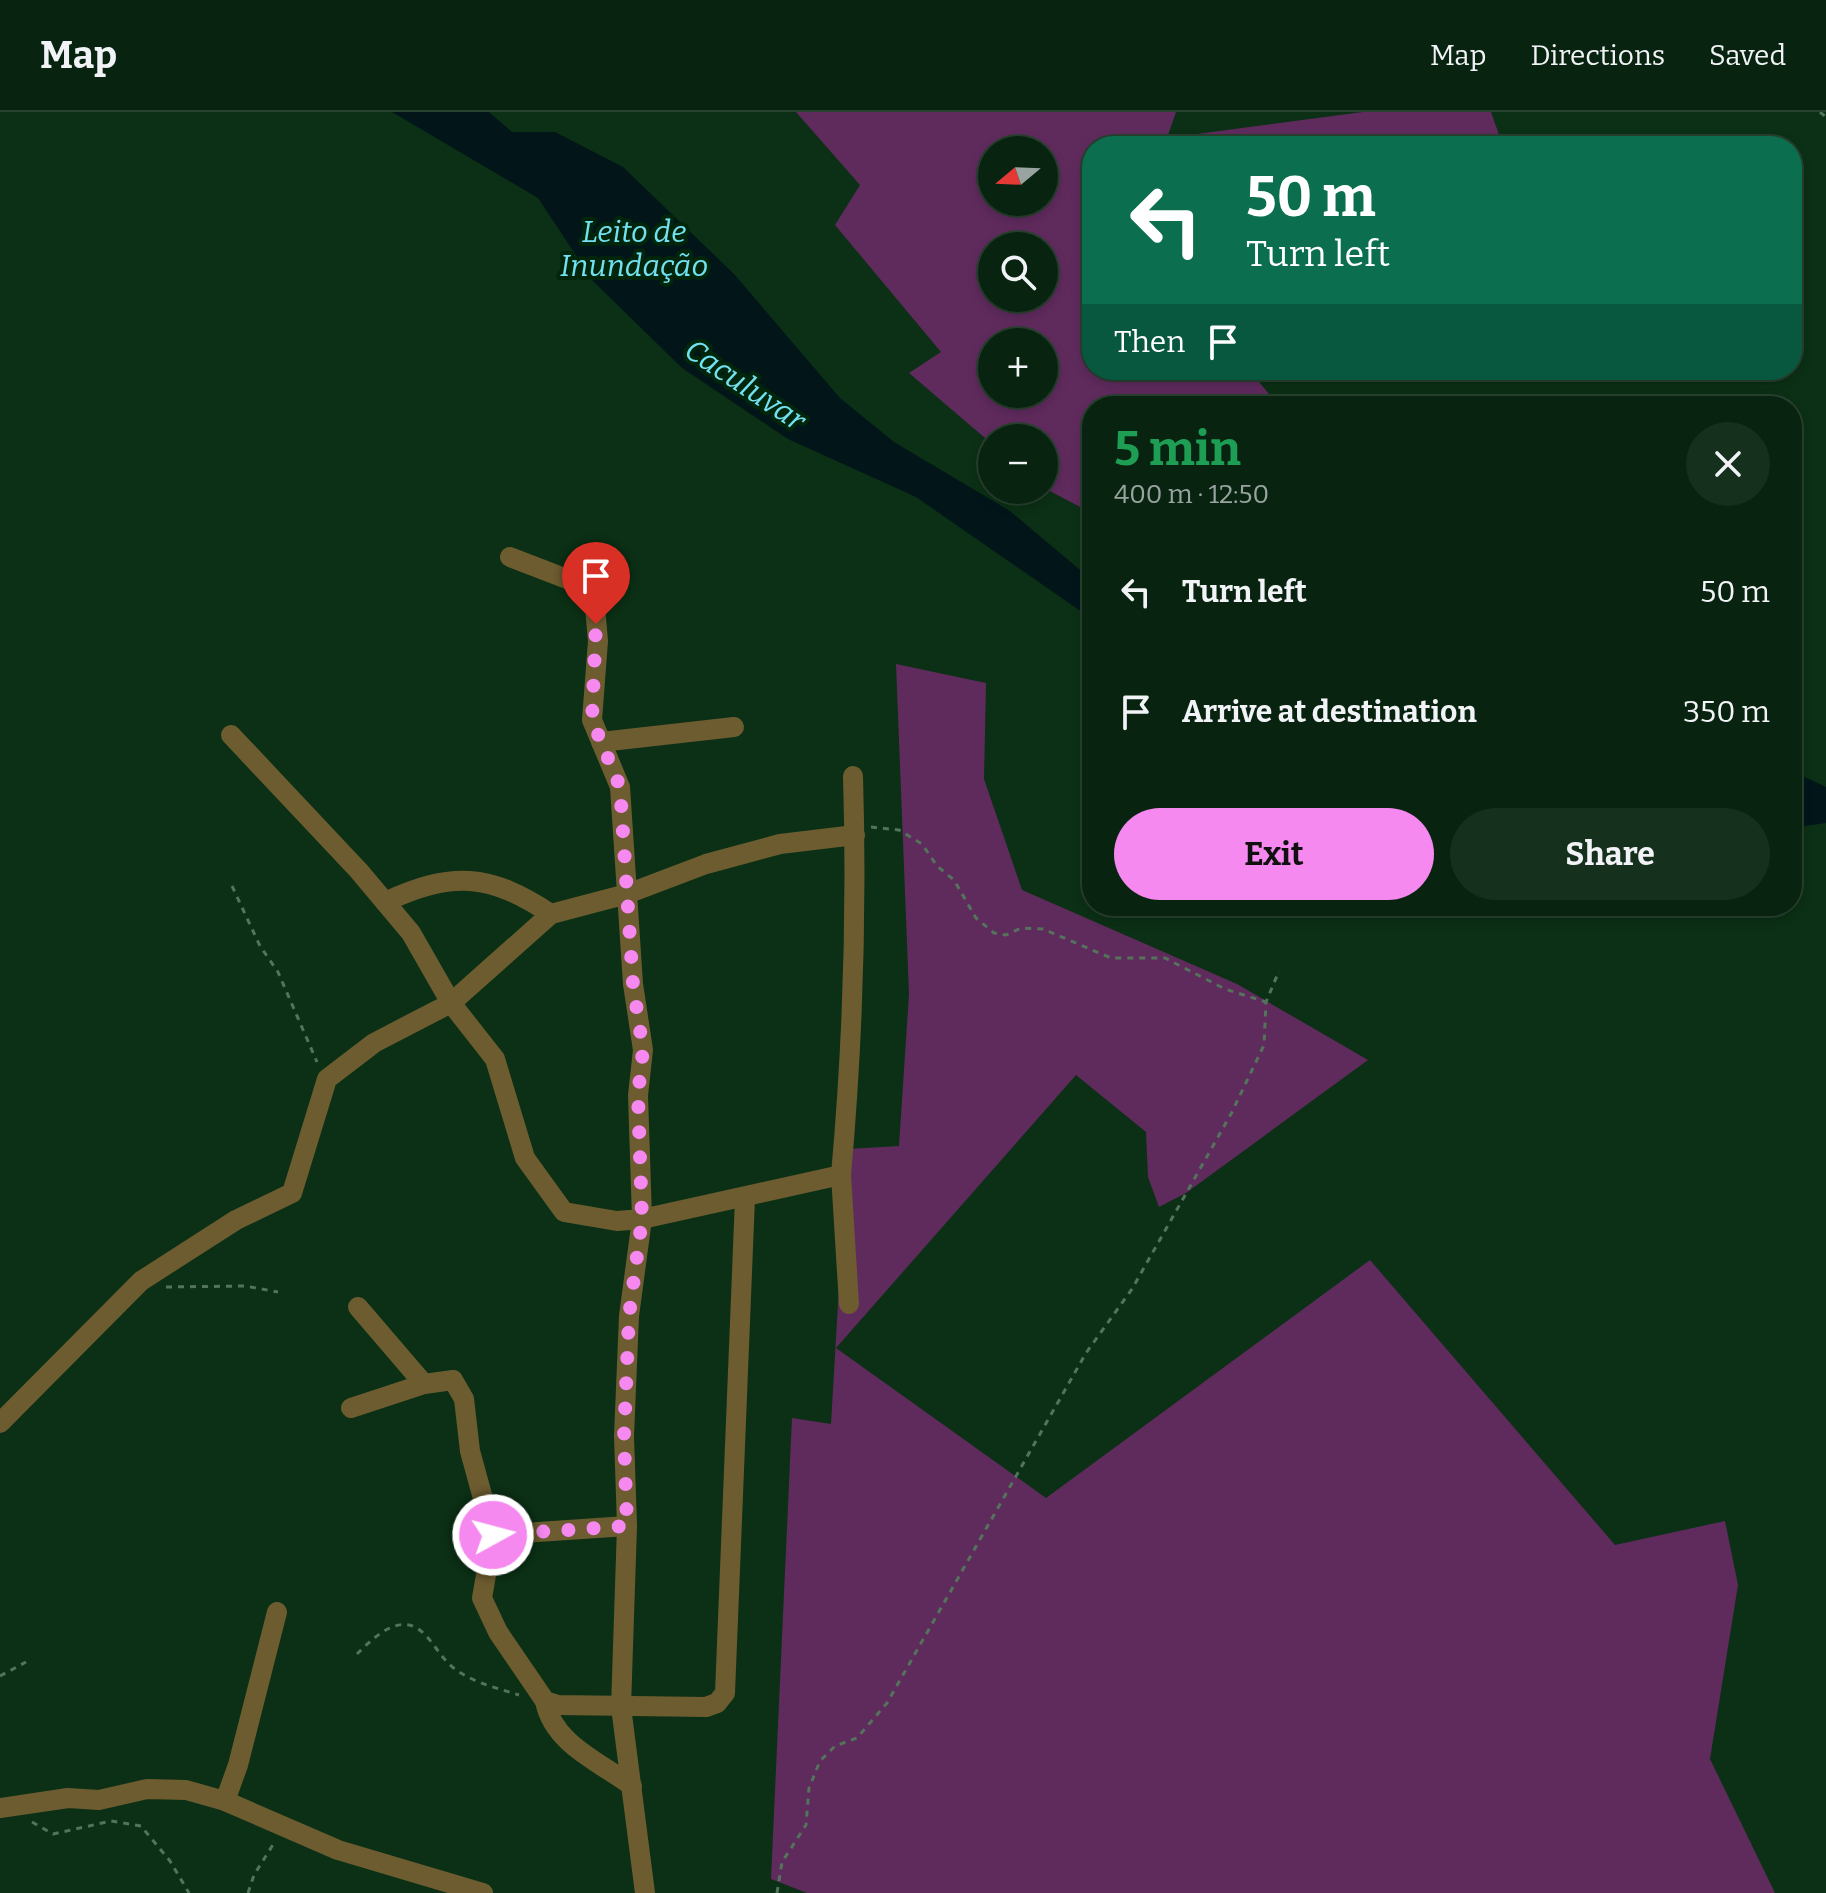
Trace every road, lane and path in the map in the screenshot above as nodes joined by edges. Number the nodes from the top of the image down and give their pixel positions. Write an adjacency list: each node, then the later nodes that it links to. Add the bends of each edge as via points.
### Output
1 (1820, 112): 2 (path)
2 (1826, 117)
3 (510, 557): 6 (street, via 580,584 595,607 592,720)
4 (734, 727): 6 (street)
5 (231, 735): 11 (street)
6 (601, 742): 10 (street, via 620,787)
7 (853, 776): 8 (street)
8 (854, 832): 10 (street, via 706,864); 14 (path, via 876,826 899,830 922,844 954,880 976,918 994,933 1043,929 1111,958 1165,958 1225,989); 17 (street, via 853,1006)
9 (232, 886): 16 (path)
10 (627, 894): 12 (street); 19 (street, via 643,1050 638,1095)
11 (385, 902): 12 (street, via 454,878 519,893); 15 (street, via 411,933)
12 (551, 914): 15 (street)
13 (1279, 971): 14 (path)
14 (1266, 1002): 43 (path, via 1264,1045 1132,1289 1086,1353 887,1703 857,1738 835,1746 820,1761 809,1788 806,1825 782,1862)
15 (451, 1003): 16 (street, via 374,1043); 19 (street, via 495,1059 525,1158 564,1212 617,1221)
16 (327, 1079): 20 (street, via 292,1193 236,1220)
17 (841, 1175): 18 (street); 22 (street)
18 (745, 1198): 19 (street); 34 (street, via 725,1693 706,1707)
19 (642, 1219): 27 (street, via 629,1316)
20 (141, 1281): 21 (path, via 170,1288 245,1286); 26 (street)
21 (278, 1292)
22 (849, 1304)
23 (358, 1307): 24 (street)
24 (424, 1384): 25 (street); 28 (street, via 453,1380 461,1389 470,1451)
25 (351, 1408)
26 (0, 1423)
27 (627, 1526): 28 (street); 34 (street)
28 (493, 1535): 33 (street, via 482,1598 498,1632)
29 (277, 1612): 36 (street)
30 (357, 1654): 33 (path, via 375,1636 398,1625 419,1629 453,1668 479,1683)
31 (26, 1662): 32 (path)
32 (0, 1676)
33 (545, 1701): 34 (street); 35 (street, via 548,1715 574,1748)
34 (621, 1707): 35 (street)
35 (632, 1786): 42 (street)
36 (225, 1801): 37 (street, via 186,1790 147,1789 99,1800 68,1798); 38 (street)
37 (9, 1806): 39 (path, via 53,1834 111,1821 141,1826)
38 (284, 1826): 40 (path); 41 (street, via 338,1850)
39 (189, 1893)
40 (248, 1893)
41 (483, 1893)
42 (645, 1893)
43 (777, 1893)

